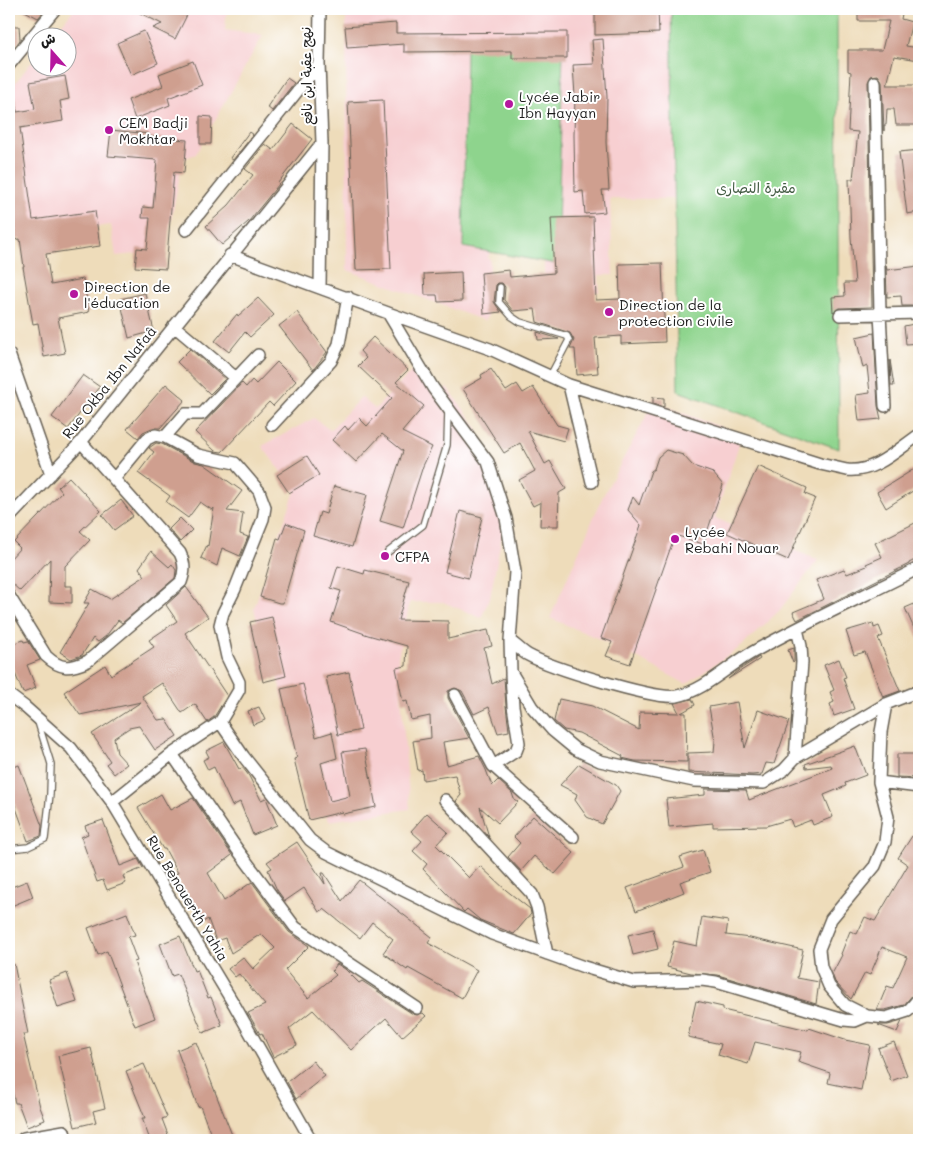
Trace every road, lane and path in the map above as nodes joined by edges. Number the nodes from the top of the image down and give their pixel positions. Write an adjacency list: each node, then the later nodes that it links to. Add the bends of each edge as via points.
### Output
1 (55, 9): 4 (street)
2 (320, 9): 3 (street, نهج عقبة ابن نافع)
3 (319, 64): 6 (street, نهج عقبة ابن نافع); 7 (street)
4 (9, 65)
5 (874, 82): 14 (street)
6 (322, 143): 8 (street, Rue Okba Ibn Nafaâ); 10 (street, نهج عقبة ابن نافع)
7 (186, 230)
8 (230, 255): 10 (street); 16 (street, Rue Okba Ibn Nafaâ)
9 (500, 287): 19 (lane, via 499,302 511,316 520,322 567,336 569,340)
10 (320, 288): 11 (street)
11 (348, 297): 12 (street); 24 (street, via 339,344 331,360)
12 (388, 313): 19 (street, via 490,349); 23 (street)
13 (919, 313): 14 (street)
14 (880, 314): 15 (street); 22 (street)
15 (840, 316)
16 (174, 326): 20 (street); 27 (street, Rue Okba Ibn Nafaâ)
17 (9, 354): 28 (street)
18 (258, 355): 20 (street)
19 (550, 376): 21 (street)
20 (236, 378): 26 (street, via 202,414 184,414)
21 (569, 385): 25 (street, via 820,464 849,470 872,466); 30 (street)
22 (885, 406)
23 (448, 408): 32 (lane, via 447,445 423,525); 36 (street, via 488,462 506,518 515,572)
24 (272, 425)
25 (919, 435)
26 (165, 437): 29 (street, via 155,435 147,438); 43 (street, via 198,455 235,463 259,491 265,507 220,625 227,657 240,686)
27 (81, 442): 28 (street, Rue Okba Ibn Nafaâ); 29 (street)
28 (51, 474): 31 (street, Rue Okba Ibn Nafaâ)
29 (114, 479): 34 (street, via 180,553 185,572 181,582 88,661 64,667 46,656)
30 (592, 482)
31 (9, 518)
32 (388, 552)
33 (919, 568): 35 (street)
34 (9, 596)
35 (798, 629): 36 (street, via 751,653 694,691 662,697 541,661); 45 (street, via 802,662)
36 (510, 641): 37 (street)
37 (511, 672): 45 (street, via 532,707 552,730 575,749 600,761 694,780 764,783); 46 (street, via 519,743 516,751)
38 (919, 692): 41 (street)
39 (9, 695): 42 (street, Rue Benouerth Yahia)
40 (455, 695): 46 (street)
41 (886, 704): 45 (street); 47 (street)
42 (37, 717): 50 (street, Rue Benouerth Yahia, via 71,748); 52 (lane, via 51,764 45,839 28,847)
43 (220, 722): 44 (street); 53 (street, via 310,840 326,852 492,934)
44 (172, 754): 50 (street); 55 (street, via 294,927)
45 (795, 758)
46 (494, 766): 51 (street)
47 (879, 782): 48 (street); 56 (street, via 888,817 885,842 875,866 831,919 819,949 821,967 829,986 845,1005)
48 (919, 786)
49 (445, 800): 53 (street, via 532,894)
50 (112, 802): 59 (street, Rue Benouerth Yahia)
51 (573, 837)
52 (9, 848)
53 (547, 954): 56 (street, via 634,982 716,982 844,1020 855,1021)
54 (919, 998): 56 (street, via 908,1011 886,1018)
55 (417, 1008)
56 (867, 1016)
57 (22, 1140): 58 (street, via 64,1132)
58 (66, 1140)
59 (311, 1140)

